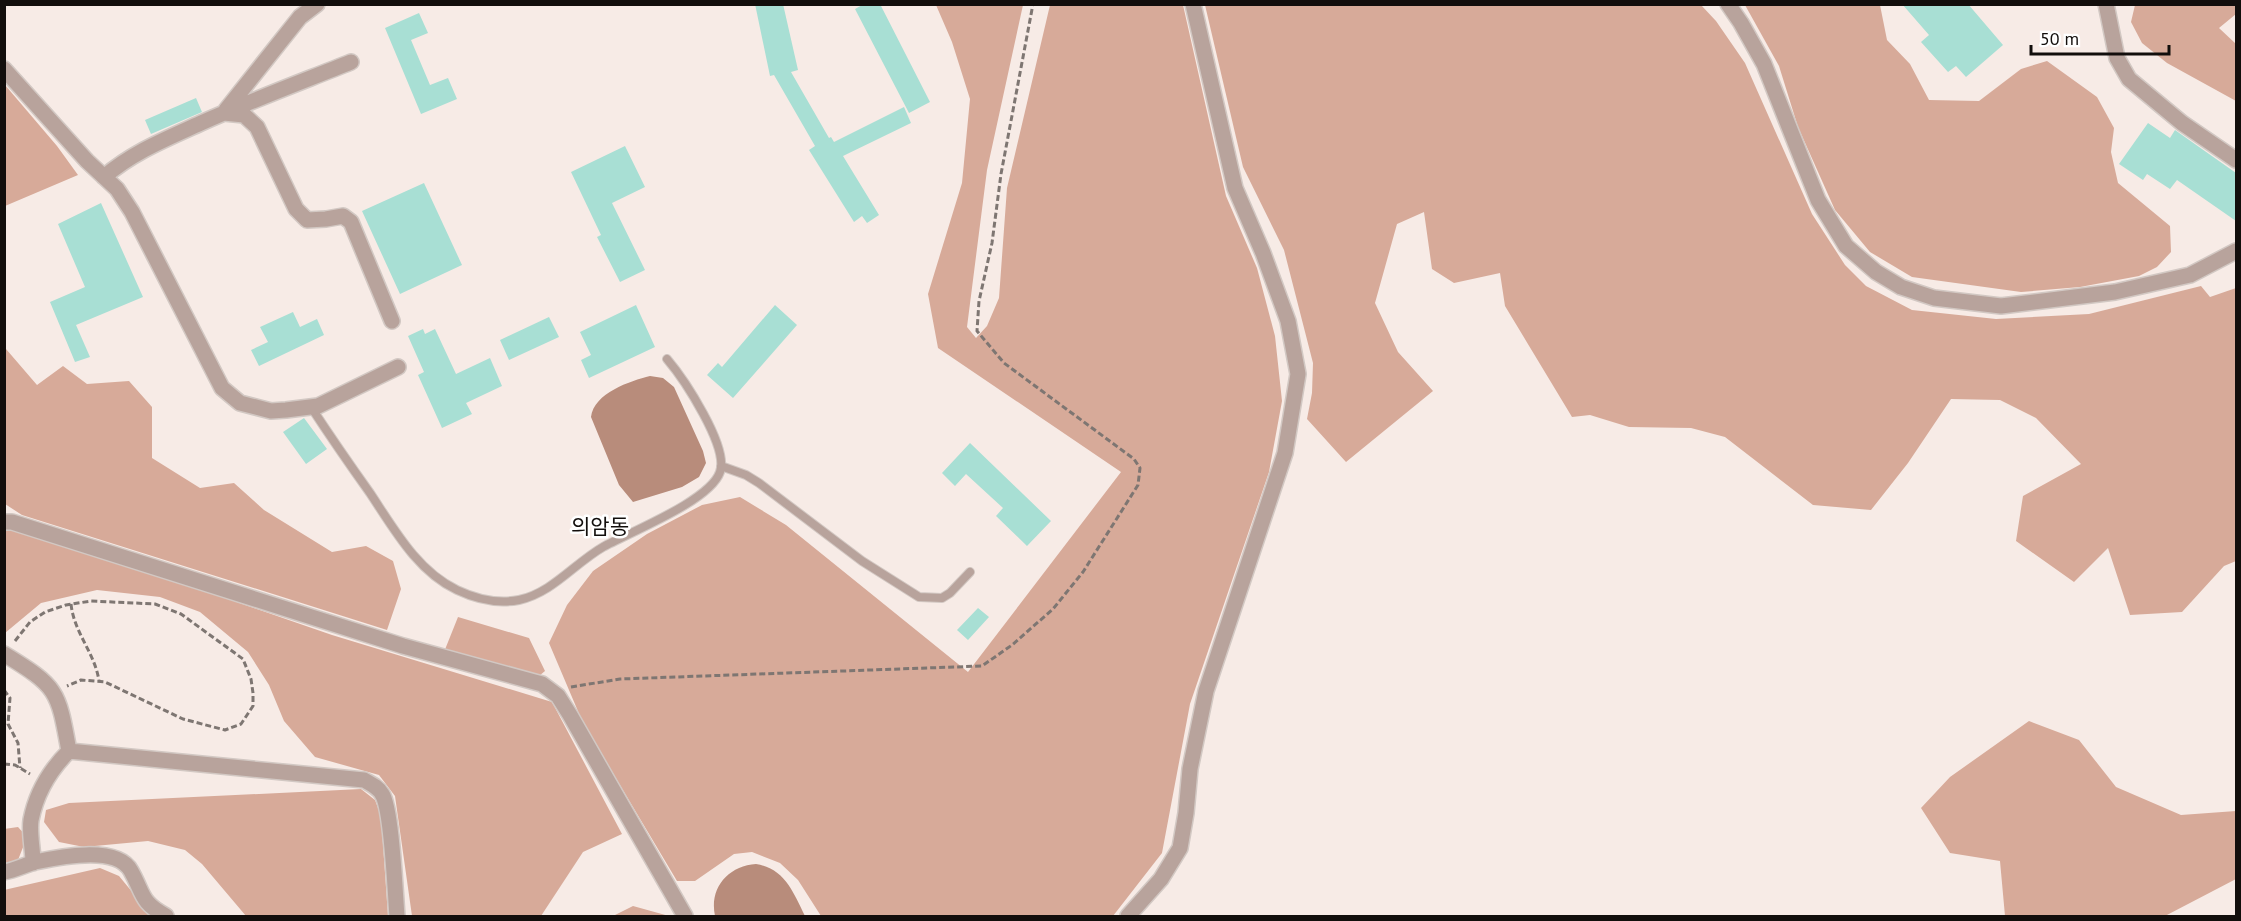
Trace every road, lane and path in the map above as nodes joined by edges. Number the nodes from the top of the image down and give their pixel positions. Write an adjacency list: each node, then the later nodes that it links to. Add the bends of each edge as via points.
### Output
1 (317, 4): 8 (street, via 300,17)
2 (1033, 4): 22 (path, via 979,301 977,331 1004,363 1134,459 1140,468 1138,485 1083,572 1053,609 982,666 620,679 574,687)
3 (1193, 4): 34 (street, via 1235,188 1287,321 1298,374 1285,453 1206,691 1190,769 1180,848 1161,879)
4 (1728, 4): 11 (street, via 1764,64 1818,200 1846,246 1901,287 1934,298 2001,306 2115,292 2190,275)
5 (2106, 4): 9 (street, via 2117,58 2129,79 2182,123)
6 (351, 62): 8 (street)
7 (4, 69): 10 (street)
8 (224, 113): 10 (street, via 145,148); 12 (street, via 244,116 257,127 296,209 307,220 343,216 351,222)
9 (2236, 160)
10 (104, 177): 15 (street, via 132,212 222,388 240,403 271,411)
11 (2236, 251)
12 (392, 321)
13 (667, 359): 16 (lane, via 698,404)
14 (398, 367): 15 (street)
15 (310, 407): 16 (lane, via 423,566 458,591 489,600 518,600 536,595 604,547 647,527 710,488)
16 (722, 466): 18 (lane, via 759,483 862,561 919,597 942,598)
17 (4, 522): 22 (street, via 403,646)
18 (970, 572)
19 (71, 604): 20 (path, via 45,612 30,622); 21 (path, via 72,616 91,653); 21 (path, via 138,602 181,614 243,658 253,706 241,724 216,729 183,719)
20 (9, 649): 24 (street)
21 (99, 681): 24 (path, via 81,680)
22 (542, 684): 33 (street, via 558,696 570,715)
23 (4, 690): 27 (path, via 10,698 8,724 18,743)
24 (55, 693): 25 (street)
25 (69, 751): 28 (street); 32 (street, via 364,780 376,786 388,813)
26 (4, 764): 27 (path)
27 (20, 768): 28 (path)
28 (45, 782): 29 (street, via 31,821)
29 (33, 863): 30 (street); 31 (street, via 79,855 105,855 118,860 130,868 148,904)
30 (4, 872)
31 (166, 916)
32 (397, 916)
33 (685, 916)
34 (1128, 916)

